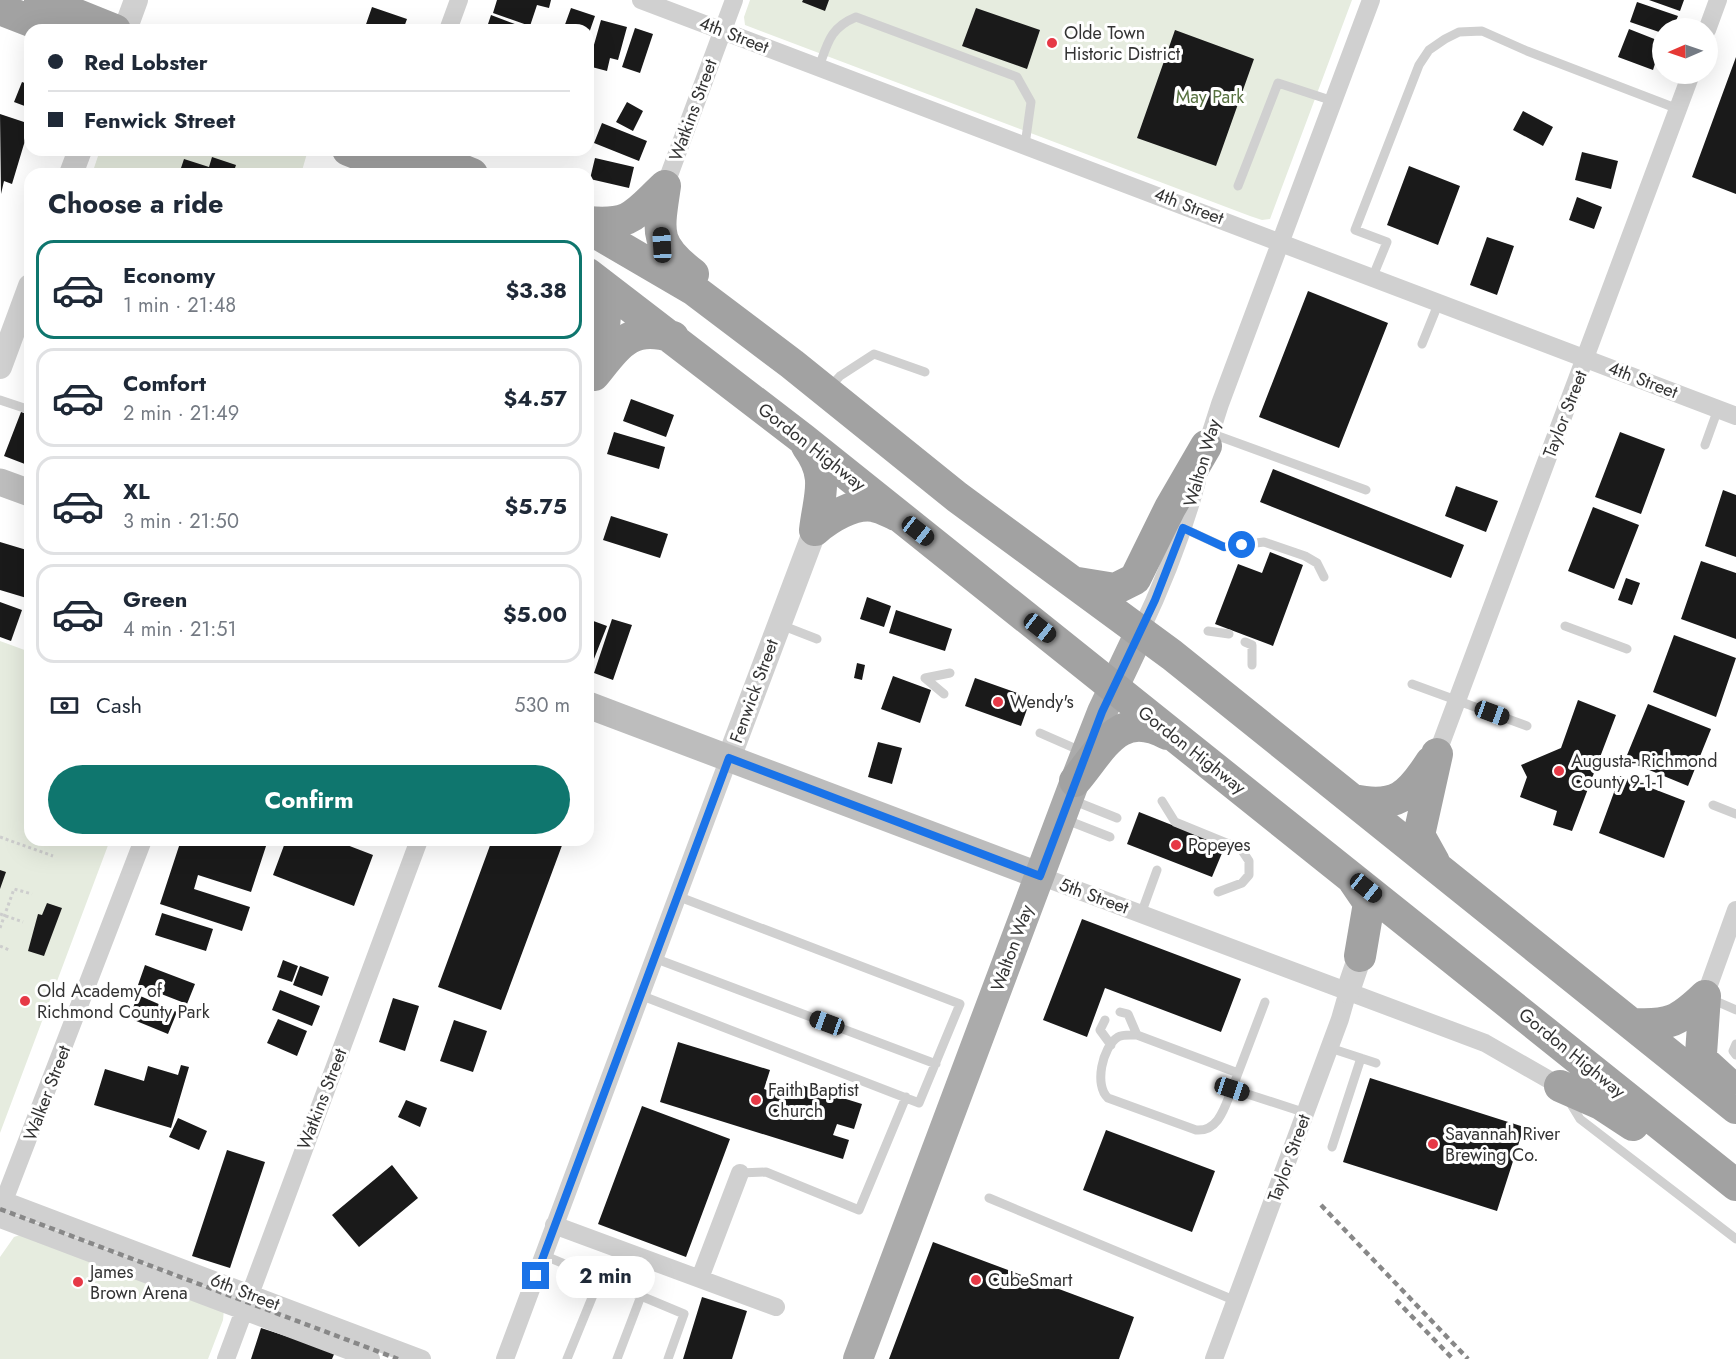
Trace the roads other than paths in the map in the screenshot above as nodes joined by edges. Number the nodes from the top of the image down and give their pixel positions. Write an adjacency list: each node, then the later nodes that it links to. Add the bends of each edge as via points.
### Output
1 (136, 0): 11 (street)
2 (459, 0): 12 (street)
3 (641, 0): 13 (street, 4th Street)
4 (734, 0): 13 (street, Watkins Street)
5 (1371, 0): 16 (street, Walton Way)
6 (1718, 0): 9 (street)
7 (0, 9): 8 (highway)
8 (54, 14): 10 (highway)
9 (1711, 18)
10 (92, 24)
11 (127, 24)
12 (450, 24)
13 (723, 31): 14 (street, 4th Street); 23 (street, Watkins Street)
14 (819, 67): 18 (street, 4th Street); 18 (lane, via 830,37 840,24 856,17 1017,77 1031,102)
15 (1687, 84): 17 (street, Taylor Street)
16 (1333, 101): 24 (lane, via 1278,83); 27 (street, Walton Way)
17 (1678, 109): 28 (lane, via 1482,31 1459,32 1445,39 1429,50 1419,65 1354,230 1387,242); 35 (street, Taylor Street)
18 (1025, 145): 27 (street, 4th Street)
19 (363, 156): 21 (highway)
20 (428, 156): 22 (highway)
21 (393, 168)
22 (457, 168)
23 (665, 186): 25 (highway, via 627,221); 36 (highway, via 662,245 748,318)
24 (1238, 186)
25 (594, 222)
26 (594, 232): 36 (highway, via 694,290)
27 (1282, 241): 28 (street, 4th Street); 47 (street, Walton Way)
28 (1373, 276): 32 (street, 4th Street)
29 (594, 280): 33 (highway, Gordon Highway)
30 (594, 283): 37 (highway, via 601,292 604,314)
31 (24, 302): 38 (street)
32 (1439, 302): 34 (lane); 35 (street, 4th Street)
33 (673, 337): 40 (highway, via 652,331 630,337); 46 (highway, Gordon Highway)
34 (1422, 344)
35 (1586, 358): 44 (street, 4th Street); 70 (street, Taylor Street)
36 (792, 364): 41 (highway)
37 (594, 366)
38 (0, 368)
39 (925, 372): 41 (lane, via 874,354 840,376)
40 (594, 378)
41 (827, 392): 56 (highway, via 957,497)
42 (0, 400): 43 (lane)
43 (24, 408)
44 (1718, 409): 45 (street, 4th Street); 48 (lane)
45 (1736, 416)
46 (803, 439): 52 (highway, Gordon Highway); 54 (highway, via 822,472)
47 (1208, 439): 50 (lane); 53 (street, Walton Way); 56 (highway, via 1136,579 1115,589)
48 (1705, 445)
49 (0, 482): 51 (main road)
50 (1366, 490)
51 (24, 491)
52 (900, 517): 54 (highway, via 864,506 828,519); 68 (highway, Gordon Highway)
53 (1183, 528): 55 (lane, via 1224,547 1264,542 1305,556 1317,563); 60 (street, Walton Way)
54 (815, 530): 57 (street, Fenwick Street)
55 (1324, 577)
56 (1077, 583): 60 (highway)
57 (779, 624): 62 (lane); 76 (street, Fenwick Street)
58 (1565, 626): 64 (lane)
59 (1208, 631): 61 (lane)
60 (1140, 632): 68 (main road, Walton Way); 79 (highway)
61 (1229, 634)
62 (817, 639)
63 (1245, 642): 65 (lane, via 1252,645)
64 (1627, 649)
65 (1252, 665)
66 (950, 673): 69 (lane, via 925,678)
67 (1412, 684): 70 (lane)
68 (1113, 688): 74 (highway, Gordon Highway); 77 (main road, Walton Way)
69 (944, 694)
70 (1457, 700): 72 (lane); 75 (street, Taylor Street)
71 (594, 707): 76 (main road, 5th Street)
72 (1527, 726)
73 (1040, 733): 77 (lane)
74 (1180, 741): 77 (highway, via 1152,725 1132,724 1115,734); 88 (highway, Gordon Highway)
75 (1437, 754): 79 (highway, via 1414,788 1402,798 1371,804); 86 (highway, via 1419,835)
76 (729, 758): 89 (main road, 5th Street); 91 (street, Fenwick Street)
77 (1073, 788): 82 (lane); 83 (lane); 89 (main road, Walton Way)
78 (1162, 801): 90 (lane, via 1175,822 1241,849 1249,861 1249,875 1242,883)
79 (1353, 801): 86 (highway)
80 (1713, 805): 81 (lane)
81 (1736, 814)
82 (1117, 818)
83 (1110, 837)
84 (141, 846): 125 (street, Walker Street)
85 (417, 846): 132 (street, Watkins Street)
86 (1438, 868): 104 (highway, via 1598,1000)
87 (1157, 870): 93 (lane)
88 (1347, 873): 94 (highway, Gordon Highway); 95 (highway, via 1369,903)
89 (1040, 876): 93 (street, 5th Street); 144 (main road, Walton Way)
90 (1218, 892)
91 (677, 896): 96 (street, Fenwick Street); 112 (lane, via 960,1004)
92 (1736, 910): 99 (street)
93 (1141, 914): 97 (street, 5th Street)
94 (1440, 947): 95 (highway, via 1415,935 1397,934); 122 (highway, Gordon Highway)
95 (1360, 956): 97 (street, Taylor Street)
96 (654, 958): 98 (street, Fenwick Street); 112 (lane)
97 (1348, 991): 108 (street, Taylor Street); 114 (street, 5th Street, via 1485,1043)
98 (640, 995): 117 (lane); 127 (street, Fenwick Street)
99 (1705, 996): 101 (lane); 104 (highway, via 1673,1022); 116 (highway, via 1701,1054 1712,1070)
100 (1265, 1002): 113 (lane)
101 (1736, 1010)
102 (1120, 1012): 105 (lane, via 1128,1014)
103 (1105, 1020): 107 (lane, via 1101,1030)
104 (1633, 1024): 118 (highway)
105 (1137, 1035): 107 (lane, via 1117,1037); 113 (lane)
106 (1736, 1044): 109 (lane)
107 (1111, 1045): 115 (lane, via 1100,1079 1104,1094 1119,1102 1205,1131 1220,1117)
108 (1330, 1048): 110 (lane); 119 (street, Taylor Street)
109 (1736, 1055)
110 (1361, 1058): 111 (lane); 120 (lane)
111 (1376, 1063)
112 (936, 1064): 117 (lane, via 920,1103)
113 (1238, 1073): 115 (lane)
114 (1560, 1086): 123 (highway, via 1601,1104); 128 (lane, via 1580,1119)
115 (1232, 1089): 119 (lane)
116 (1736, 1090)
117 (906, 1097): 121 (lane, via 859,1210 766,1172)
118 (1736, 1108)
119 (1306, 1113): 134 (street, Taylor Street)
120 (1332, 1147)
121 (740, 1173): 131 (street)
122 (1736, 1185)
123 (1736, 1192)
124 (988, 1198): 134 (lane)
125 (1, 1204): 132 (street, 6th Street)
126 (0, 1219): 136 (street, 6th Street)
127 (554, 1225): 129 (street, Fenwick Street); 131 (street)
128 (1736, 1239)
129 (543, 1255): 130 (lane); 140 (street, Fenwick Street)
130 (600, 1278): 133 (lane); 141 (lane)
131 (700, 1278): 135 (street)
132 (250, 1293): 136 (street, Watkins Street); 139 (street, 6th Street)
133 (641, 1296): 142 (lane); 143 (lane, via 684,1314)
134 (1236, 1301): 145 (street, Taylor Street)
135 (776, 1307)
136 (244, 1311): 137 (street, Watkins Street); 138 (street, 6th Street)
137 (226, 1359)
138 (371, 1359)
139 (422, 1359)
140 (505, 1359)
141 (567, 1359)
142 (617, 1359)
143 (668, 1359)
144 (858, 1359)
145 (1214, 1359)

